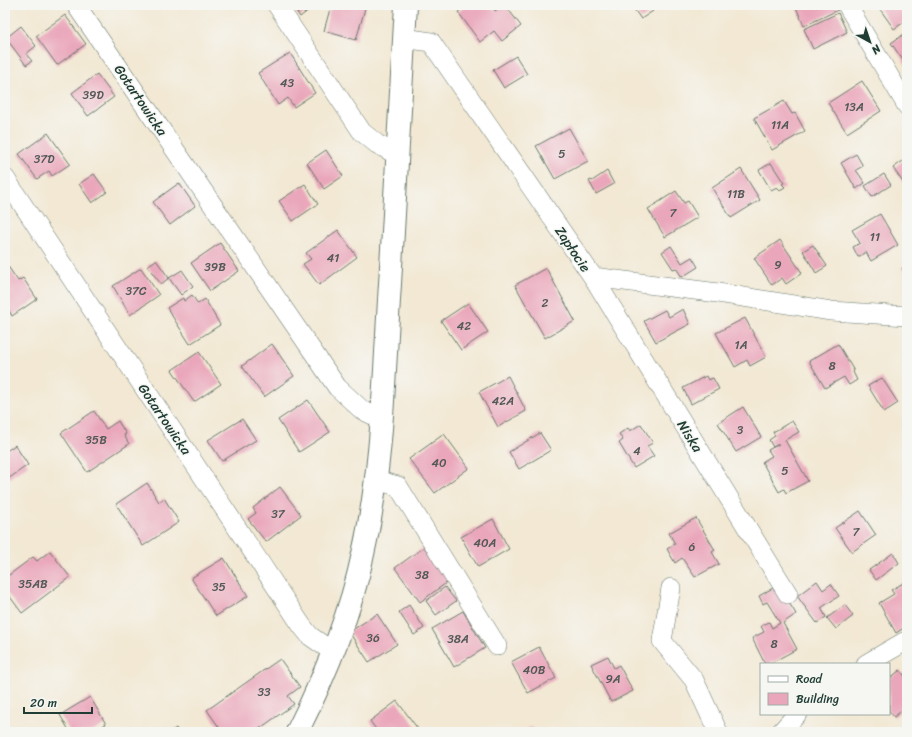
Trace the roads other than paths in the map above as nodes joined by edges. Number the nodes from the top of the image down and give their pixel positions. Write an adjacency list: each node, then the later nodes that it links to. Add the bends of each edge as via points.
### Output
1 (76, 5): 11 (street, Gotartowicka, via 337,387 362,410)
2 (277, 5): 7 (street, via 362,132)
3 (406, 5): 5 (street)
4 (847, 5): 6 (street)
5 (404, 38): 7 (street); 9 (street, Zapłocie, via 431,42)
6 (907, 106)
7 (397, 155): 11 (street)
8 (5, 178): 17 (street, Gotartowicka, via 302,626 310,636)
9 (592, 277): 10 (street, Zapłocie, via 831,310); 14 (street, Niska)
10 (907, 316)
11 (381, 419): 12 (street)
12 (375, 480): 16 (street, via 398,486); 17 (street, via 363,555)
13 (671, 588): 21 (street, via 662,641 694,680)
14 (788, 594)
15 (904, 642): 18 (street)
16 (498, 646)
17 (333, 652): 20 (street)
18 (868, 663)
19 (796, 715): 22 (street)
20 (298, 732)
21 (718, 732)
22 (781, 732)

